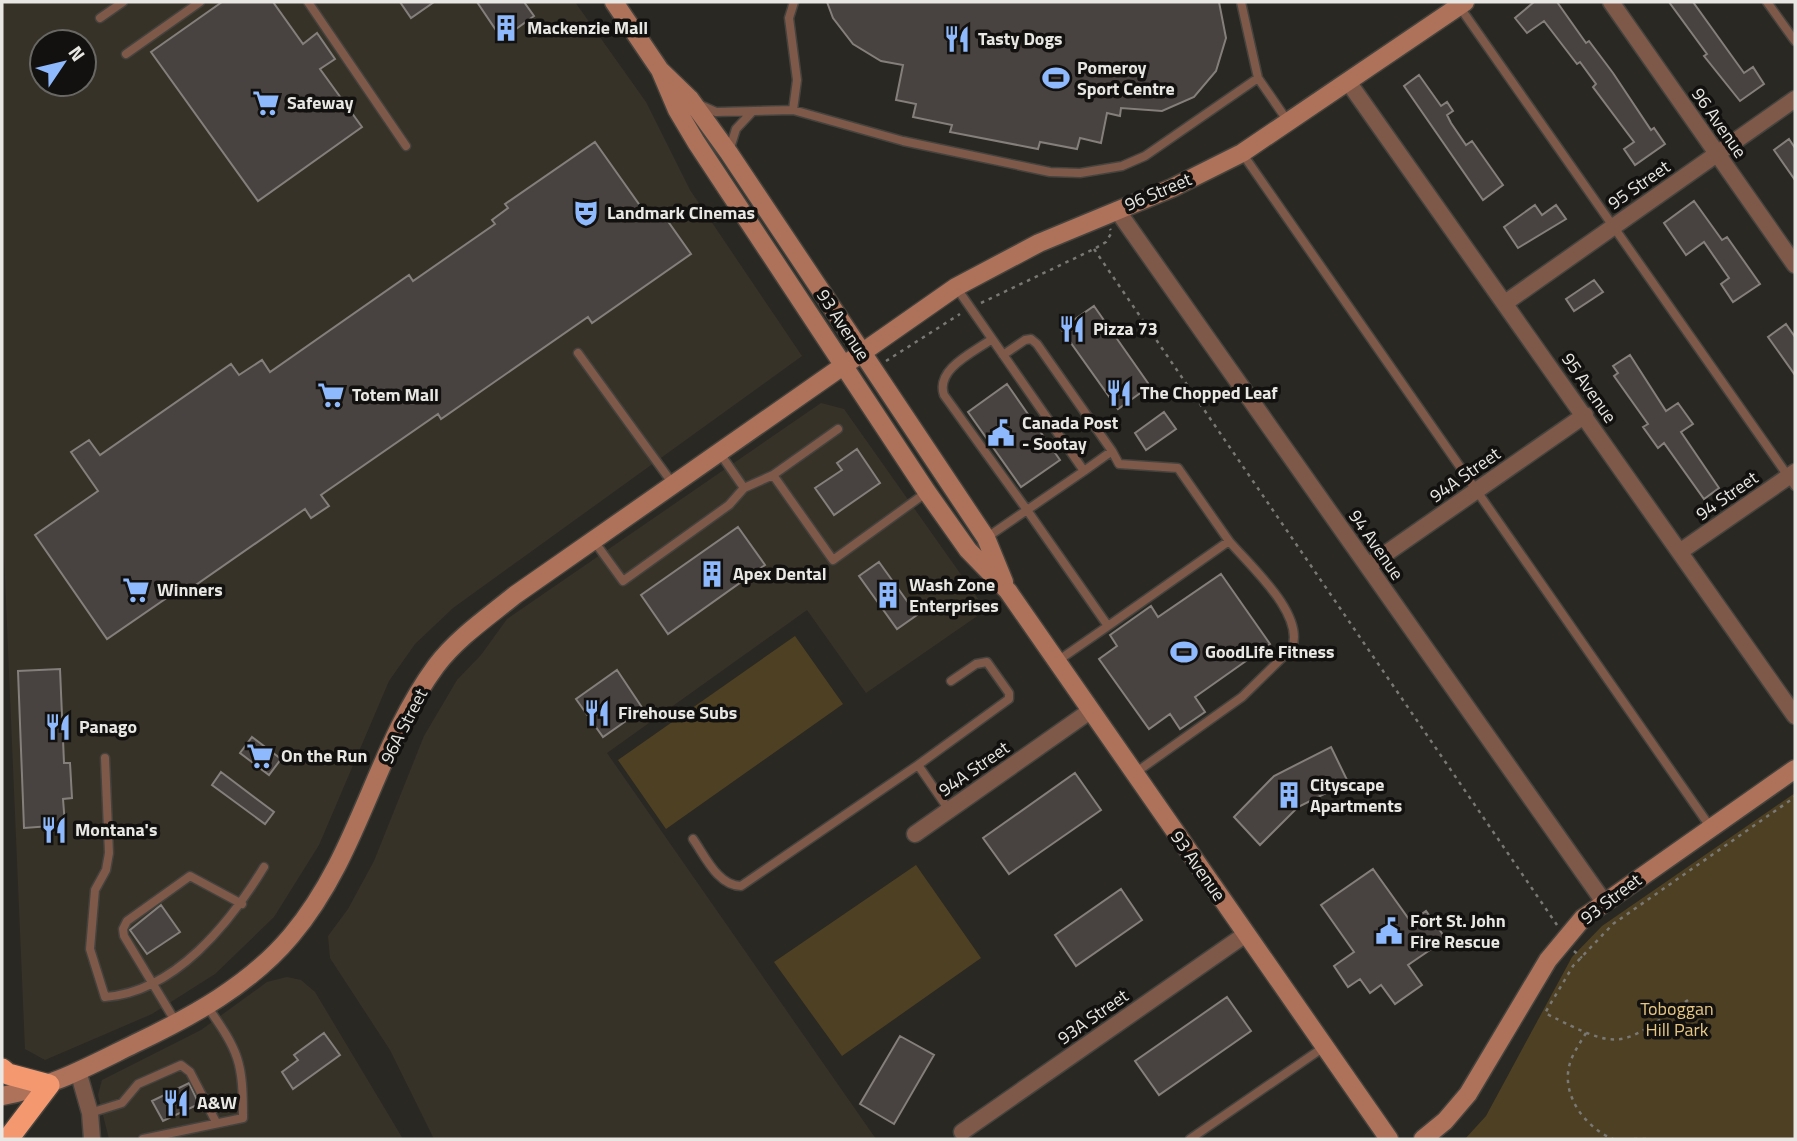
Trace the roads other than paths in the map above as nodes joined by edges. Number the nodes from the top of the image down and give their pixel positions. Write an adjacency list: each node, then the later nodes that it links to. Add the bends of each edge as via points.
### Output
1 (123, 2): 10 (lane)
2 (200, 2): 12 (lane)
3 (309, 2): 21 (lane)
4 (614, 2): 13 (street, 93 Avenue)
5 (794, 2): 18 (lane, via 789,18 797,80)
6 (1241, 2): 14 (lane)
7 (1611, 2): 24 (street, 96 Avenue)
8 (1768, 2): 11 (lane)
9 (1462, 4): 15 (street, 96 Street); 26 (lane)
10 (100, 18)
11 (1795, 41)
12 (126, 54)
13 (660, 69): 16 (street, 93 Avenue); 34 (street, 93 Avenue, via 696,142)
14 (1258, 78): 18 (lane, via 1145,156 1122,166 1080,173 1050,172 903,141); 20 (lane)
15 (1349, 83): 20 (street, 96 Street); 29 (street, 95 Avenue)
16 (690, 99): 19 (lane, via 716,112); 22 (street, 93 Avenue)
17 (1795, 99): 24 (street, 95 Street)
18 (793, 110): 19 (lane)
19 (751, 113): 22 (lane, via 736,129)
20 (1289, 123): 23 (street, 96 Street)
21 (406, 146)
22 (729, 153): 31 (street, 93 Avenue)
23 (1242, 153): 25 (street, 96 Street); 44 (lane)
24 (1717, 154): 26 (street, 95 Street); 27 (street, 96 Avenue)
25 (1117, 210): 28 (street, 96 Street, via 1039,243); 51 (street, 94 Avenue)
26 (1613, 228): 29 (street, 95 Street); 41 (lane)
27 (1795, 265)
28 (956, 287): 30 (lane); 31 (street, 96 Street)
29 (1505, 303): 35 (street, 95 Avenue)
30 (992, 339): 33 (lane); 46 (lane, via 944,376 941,386)
31 (862, 351): 34 (street, 96 Street); 47 (street, 93 Avenue)
32 (578, 353): 42 (lane)
33 (1003, 355): 37 (lane, via 1025,340 1037,344); 39 (lane)
34 (842, 366): 38 (street, 96A Street); 45 (street, 93 Avenue)
35 (1585, 415): 44 (street, 94A Street); 50 (street, 95 Avenue)
36 (838, 429): 40 (lane)
37 (1112, 451): 39 (lane); 49 (lane, via 1119,464 1178,468)
38 (719, 452): 42 (street, 96A Street); 43 (lane)
39 (1084, 471): 46 (lane)
40 (773, 475): 43 (lane); 45 (lane, via 833,560)
41 (1793, 478): 50 (street, 94 Street)
42 (673, 484): 48 (street, 96A Street)
43 (744, 488): 48 (lane, via 729,505 623,581)
44 (1474, 491): 51 (street, 94A Street); 63 (lane)
45 (927, 492): 52 (street, 93 Avenue, via 968,550)
46 (1027, 510): 47 (lane); 53 (lane)
47 (986, 538): 52 (street, 93 Avenue)
48 (593, 540): 71 (street, 96A Street, via 515,595 438,665 409,709 363,815 315,904 279,949)
49 (1229, 541): 53 (lane); 61 (lane, via 1289,610 1293,648 1242,697)
50 (1681, 551): 57 (street, 95 Avenue)
51 (1368, 566): 67 (street, 94 Avenue)
52 (1008, 591): 54 (street, 93 Avenue)
53 (1108, 626): 54 (lane)
54 (1056, 662): 56 (street, 93 Avenue)
55 (951, 681): 59 (lane, via 987,662 1009,699)
56 (1090, 711): 61 (street, 93 Avenue); 62 (street, 94A Street)
57 (1795, 716)
58 (105, 758): 70 (lane, via 109,853 96,890 90,949 105,997 128,995)
59 (918, 765): 62 (lane); 65 (lane, via 741,886 720,877)
60 (1795, 769): 63 (street, 93 Street)
61 (1133, 774): 69 (street, 93 Avenue)
62 (949, 810): 64 (street, 94A Street)
63 (1711, 828): 67 (street, 93 Street)
64 (915, 834)
65 (693, 839)
66 (264, 867): 68 (lane)
67 (1604, 902): 86 (street, 93 Street, via 1578,923 1548,960 1480,1078)
68 (242, 904): 70 (lane, via 211,941); 70 (lane, via 190,876 127,921 124,936)
69 (1246, 934): 73 (street, 93 Avenue); 80 (street, 93A Street)
70 (152, 982): 72 (lane)
71 (207, 1005): 72 (street, 96A Street); 79 (lane, via 242,1067 243,1118)
72 (177, 1024): 75 (street, 96A Street)
73 (1324, 1047): 84 (lane); 85 (street, 93 Avenue)
74 (2, 1069): 76 (highway)
75 (78, 1071): 76 (street, 96A Street); 78 (street)
76 (49, 1085): 77 (street, 96A Street); 81 (highway)
77 (2, 1096)
78 (90, 1113): 79 (lane, via 122,1103 138,1084 181,1065 190,1072); 82 (street)
79 (216, 1122): 83 (lane)
80 (962, 1132)
81 (8, 1139)
82 (92, 1139)
83 (143, 1139)
84 (1189, 1139)
85 (1389, 1139)
86 (1423, 1139)

